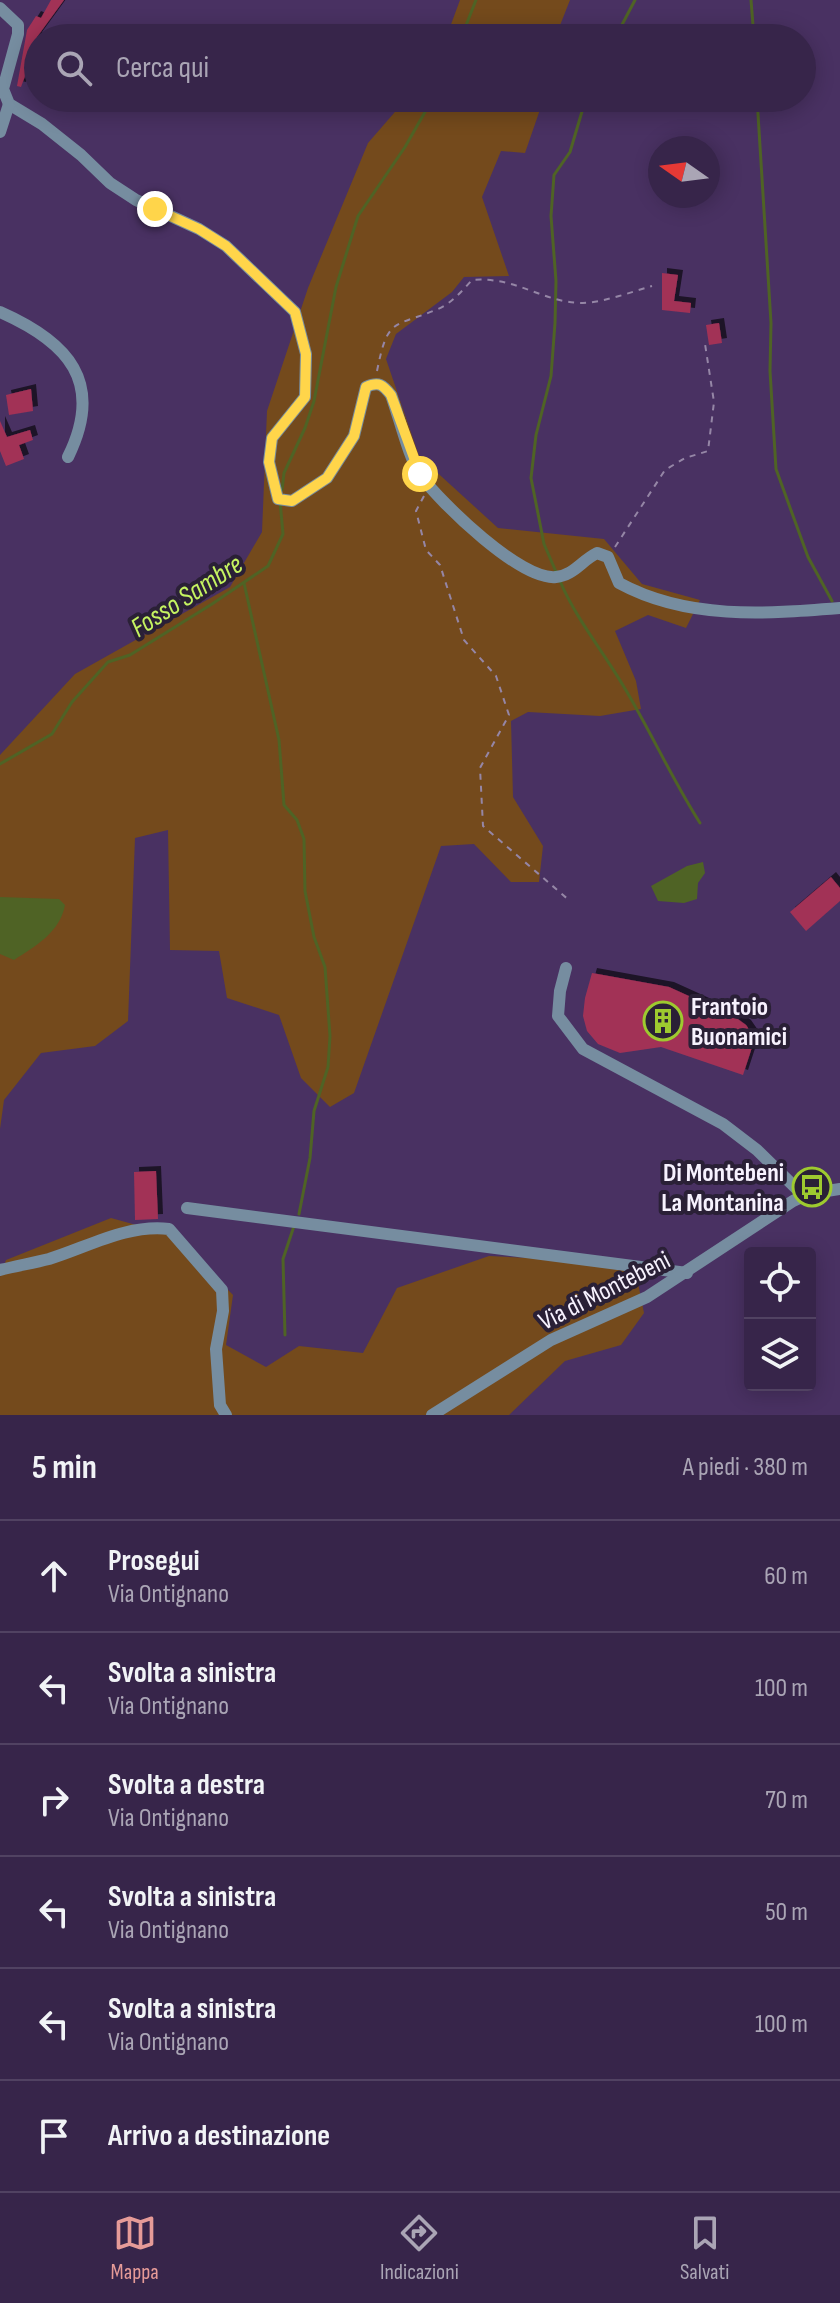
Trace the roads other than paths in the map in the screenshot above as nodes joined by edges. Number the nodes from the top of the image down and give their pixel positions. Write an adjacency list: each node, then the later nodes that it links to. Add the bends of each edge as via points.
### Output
1 (0, 8): 2 (street, via 18,25 3,89)
2 (9, 104): 3 (street); 6 (street, via 42,124 110,183 226,246 295,312 306,354 305,397 272,438 269,462 285,500 327,478 354,436 366,387 374,383 391,395 420,474 473,532 531,571 552,578 571,574 597,553 608,557 619,583 694,610 770,613)
3 (0, 132)
4 (0, 312): 5 (street, via 32,326 73,367 85,403)
5 (68, 457)
6 (840, 608)
7 (566, 968): 9 (street, via 558,1016 583,1049 723,1124)
8 (840, 1189): 9 (street, Via di Montebeni)
9 (804, 1196): 12 (street, Via di Montebeni)
10 (187, 1208): 12 (street)
11 (0, 1270): 13 (street, via 152,1227 169,1229 222,1290 216,1349 220,1405)
12 (687, 1273): 14 (street, Via di Montebeni, via 551,1340)
13 (226, 1415)
14 (432, 1415)

